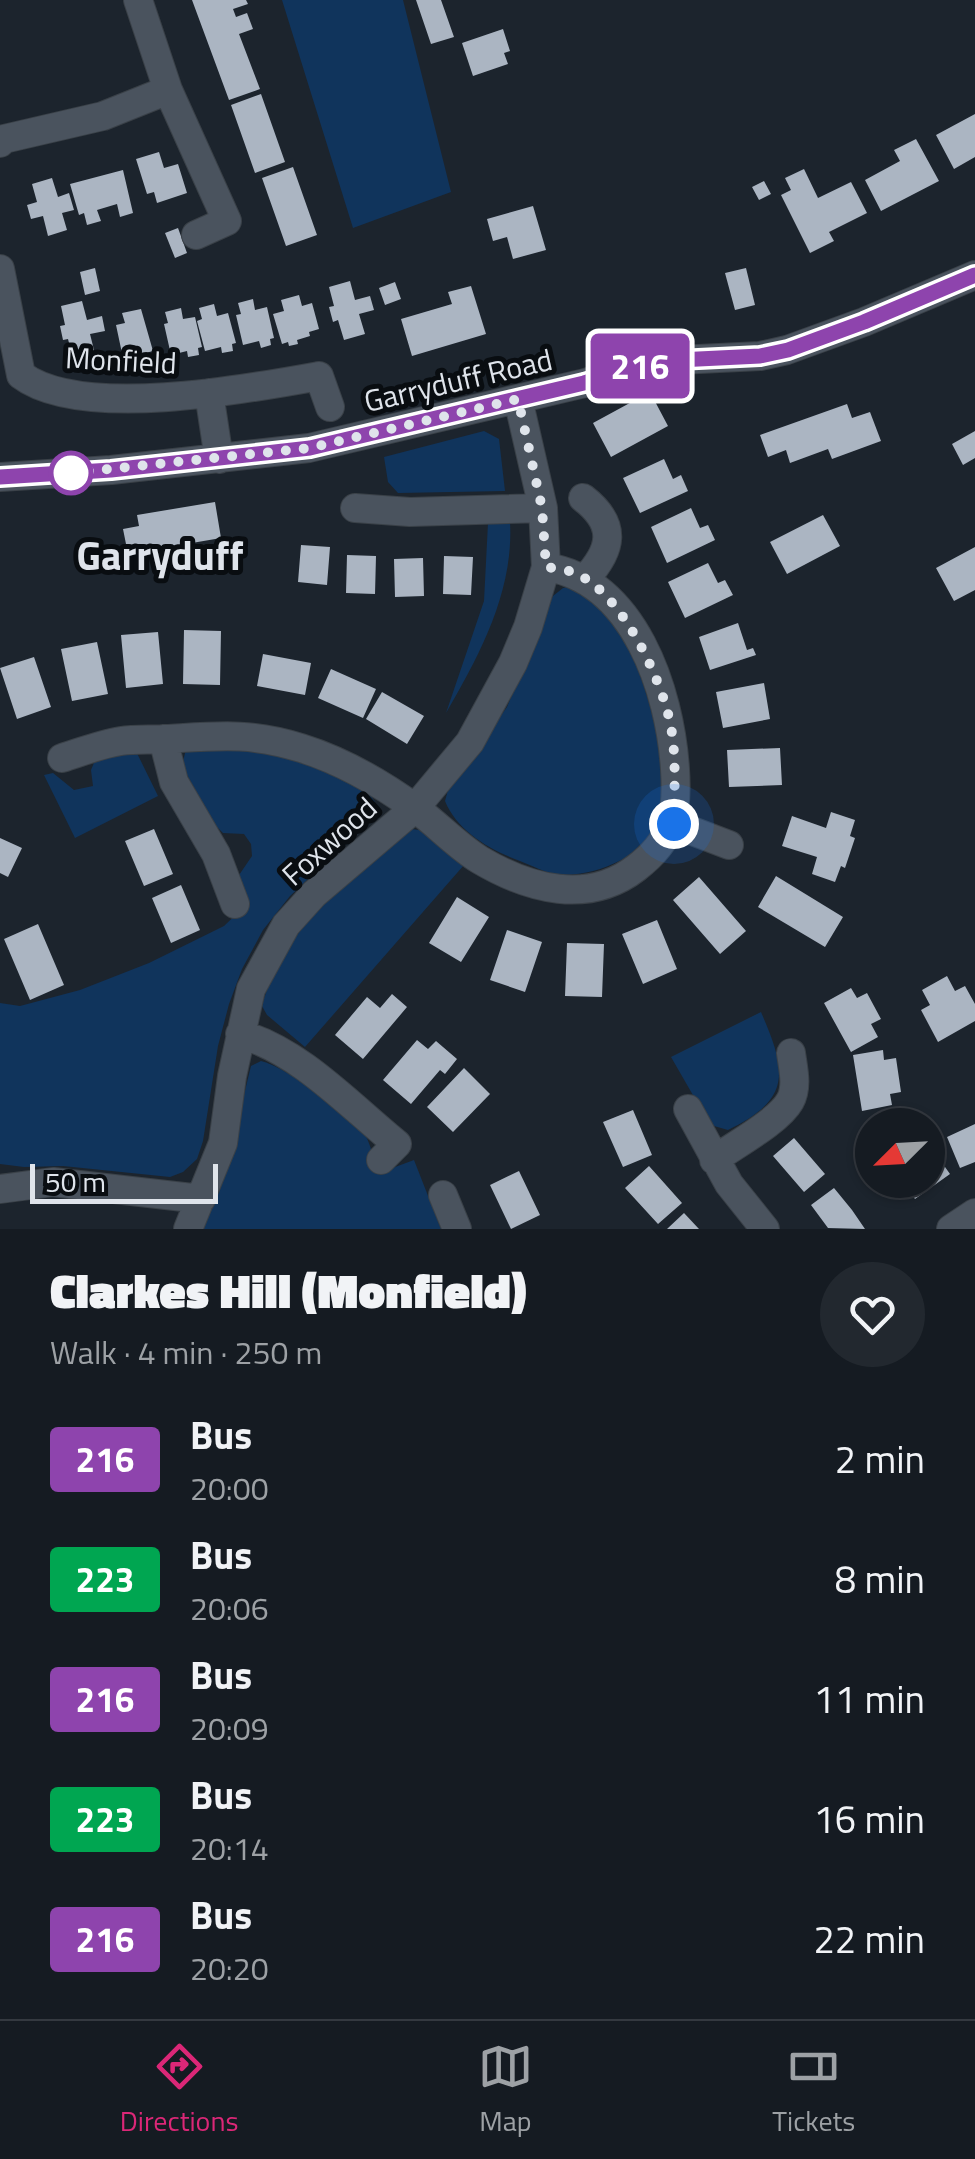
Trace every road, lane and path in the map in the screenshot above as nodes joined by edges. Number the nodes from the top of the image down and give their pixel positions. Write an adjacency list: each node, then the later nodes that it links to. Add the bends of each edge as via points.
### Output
1 (138, 0): 2 (street)
2 (168, 90): 3 (street, via 103,116); 4 (street, via 227,221)
3 (0, 143)
4 (196, 235)
5 (0, 269): 7 (street, Monfield, via 21,374 37,387 157,400)
6 (975, 275): 8 (street, Garryduff Road, via 788,350 648,365)
7 (208, 394): 9 (street, Monfield, via 318,376); 10 (street, Monfield)
8 (518, 399): 10 (street, Garryduff Road, via 310,448); 14 (street, Foxwood)
9 (330, 407)
10 (219, 458): 11 (street, Garryduff Road)
11 (0, 477)
12 (583, 498): 16 (street, via 596,508 609,537 603,559)
13 (355, 508): 14 (street)
14 (542, 508): 15 (street, Foxwood)
15 (546, 567): 16 (street); 19 (street, Foxwood, via 505,679 470,742)
16 (585, 578): 20 (street, via 621,611 652,668 670,721)
17 (164, 739): 18 (street, Foxwood, via 121,741); 19 (street, Foxwood, via 238,734 299,747 348,764); 22 (street, via 174,782)
18 (62, 758)
19 (416, 808): 20 (street, Foxwood, via 478,859 526,882 575,891 616,883 654,855); 23 (street, Foxwood, via 286,925 251,989)
20 (674, 824): 21 (street)
21 (730, 845)
22 (236, 904)
23 (240, 1034): 26 (street, via 266,1041 295,1061 397,1144); 30 (street, Foxwood, via 223,1143)
24 (791, 1053): 27 (street, via 791,1100)
25 (688, 1108): 27 (street)
26 (381, 1160)
27 (714, 1160): 34 (street)
28 (0, 1189): 30 (street, via 53,1182)
29 (443, 1195): 33 (street)
30 (200, 1199): 32 (street, Foxwood)
31 (975, 1213): 35 (street)
32 (188, 1229)
33 (456, 1229)
34 (766, 1229)
35 (950, 1229)

